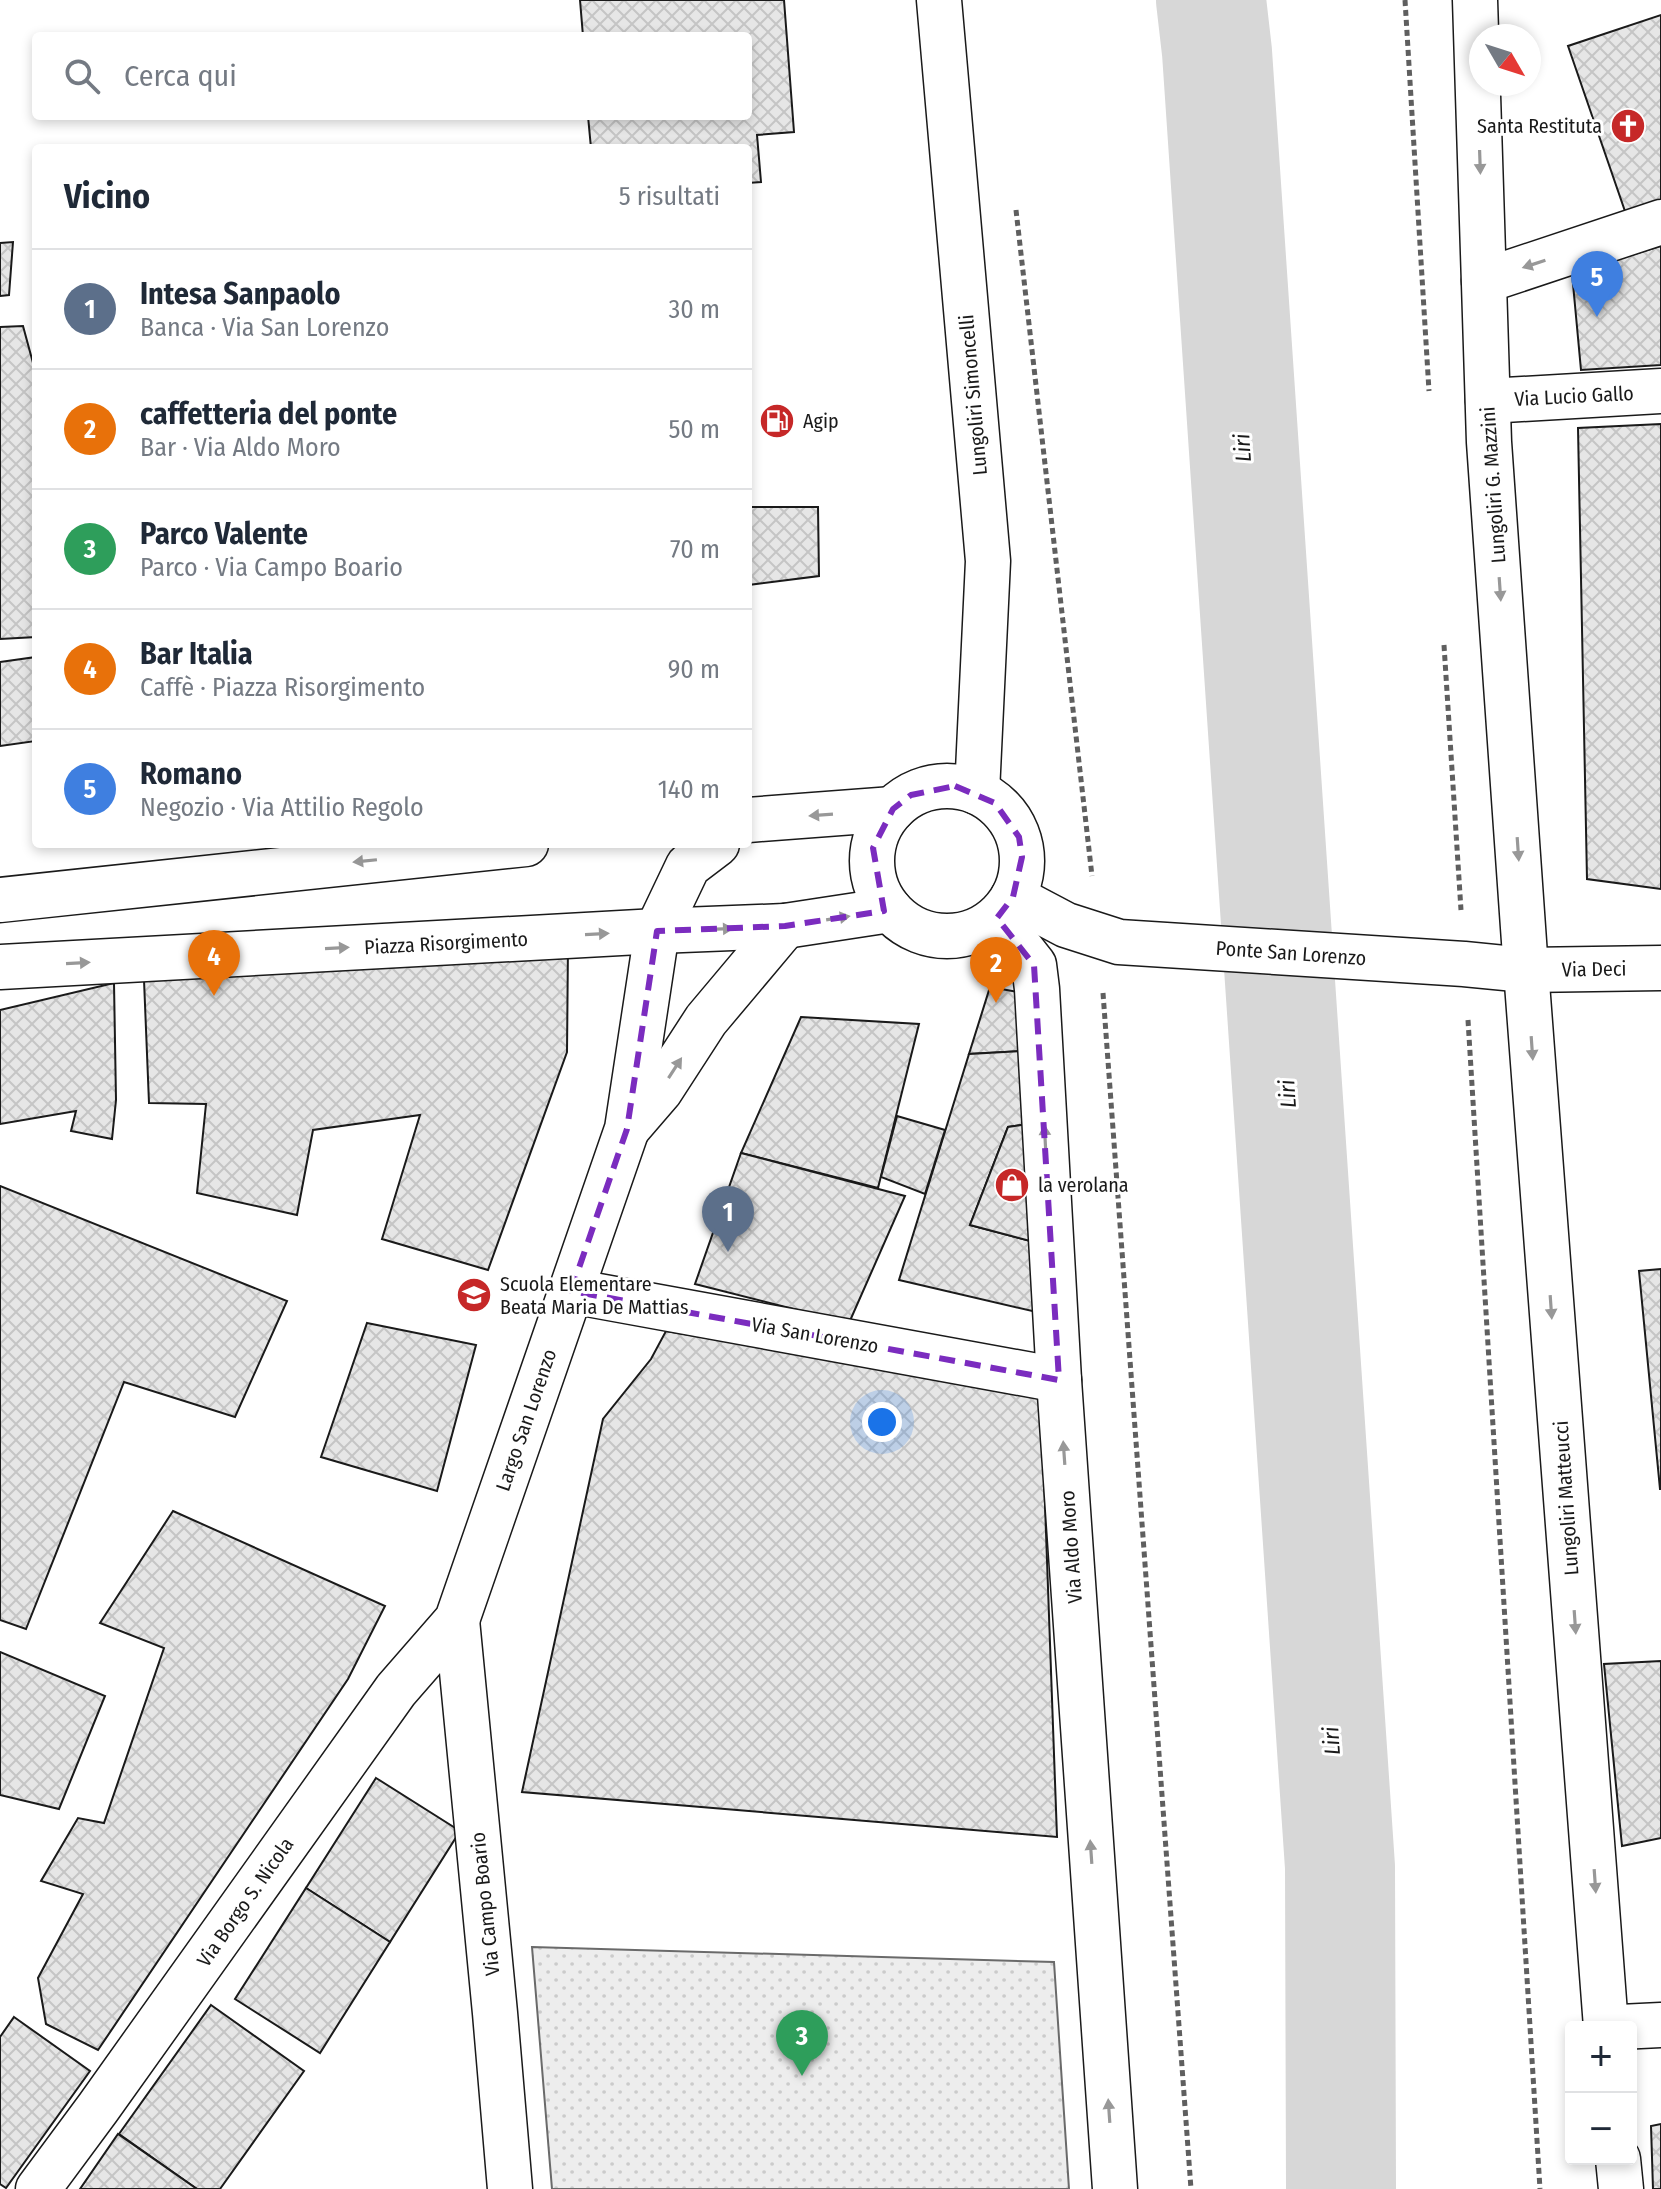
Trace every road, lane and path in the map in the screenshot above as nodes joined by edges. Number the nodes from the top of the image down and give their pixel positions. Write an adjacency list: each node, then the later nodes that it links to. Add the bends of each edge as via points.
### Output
1 (939, 0): 11 (street, Lungoliri Simoncelli, via 988,561)
2 (1405, 0): 8 (path)
3 (1475, 0): 6 (street, Lungoliri G. Mazzini, one-way to 6)
4 (1016, 206): 21 (path)
5 (1661, 222): 6 (street, one-way to 6)
6 (1484, 281): 9 (street, Lungoliri G. Mazzini)
7 (1661, 391): 9 (street, Via Lucio Gallo)
8 (1429, 395)
9 (1488, 401): 25 (street, Lungoliri G. Mazzini, one-way to 25)
10 (1444, 632): 22 (path)
11 (977, 792): 12 (street, via 933,787); 17 (street, via 1009,818 1019,837 1021,878)
12 (893, 809): 13 (street, one-way to 13); 18 (street, via 873,848 879,892)
13 (752, 820)
14 (488, 848): 16 (street, one-way to 16)
15 (712, 848): 20 (street, Largo San Lorenzo, via 688,866)
16 (0, 900)
17 (1005, 908): 18 (street, via 977,931 954,936 930,935); 21 (street, Ponte San Lorenzo); 28 (street, Via Aldo Moro, one-way to 17, via 1037,989 1034,965)
18 (890, 910): 19 (street, Piazza Risorgimento, one-way to 18)
19 (785, 926): 20 (street, Piazza Risorgimento, one-way to 19); 26 (street, Largo San Lorenzo, one-way to 19, via 660,1091 706,1020)
20 (657, 931): 23 (street, Piazza Risorgimento, one-way to 20); 26 (street, Largo San Lorenzo)
21 (1109, 939): 22 (street, Ponte San Lorenzo); 37 (path)
22 (1464, 964): 25 (street, Ponte San Lorenzo); 38 (path)
23 (0, 967)
24 (1661, 968): 25 (street, Via Deci)
25 (1526, 970): 30 (street, Lungoliri Matteucci, one-way to 30)
26 (627, 1129): 27 (street, Largo San Lorenzo)
27 (571, 1291): 28 (street, Via San Lorenzo); 29 (street, Largo San Lorenzo)
28 (1059, 1380): 36 (street, Via Aldo Moro, one-way to 28)
29 (457, 1620): 34 (street, Via Borgo S. Nicola, via 396,1690); 35 (street, Via Campo Boario)
30 (1606, 2021)
31 (1661, 2025): 32 (street)
32 (1637, 2026)
33 (1619, 2165): 39 (street)
34 (38, 2189)
35 (510, 2189)
36 (1115, 2189)
37 (1191, 2189)
38 (1540, 2189)
39 (1621, 2189)

